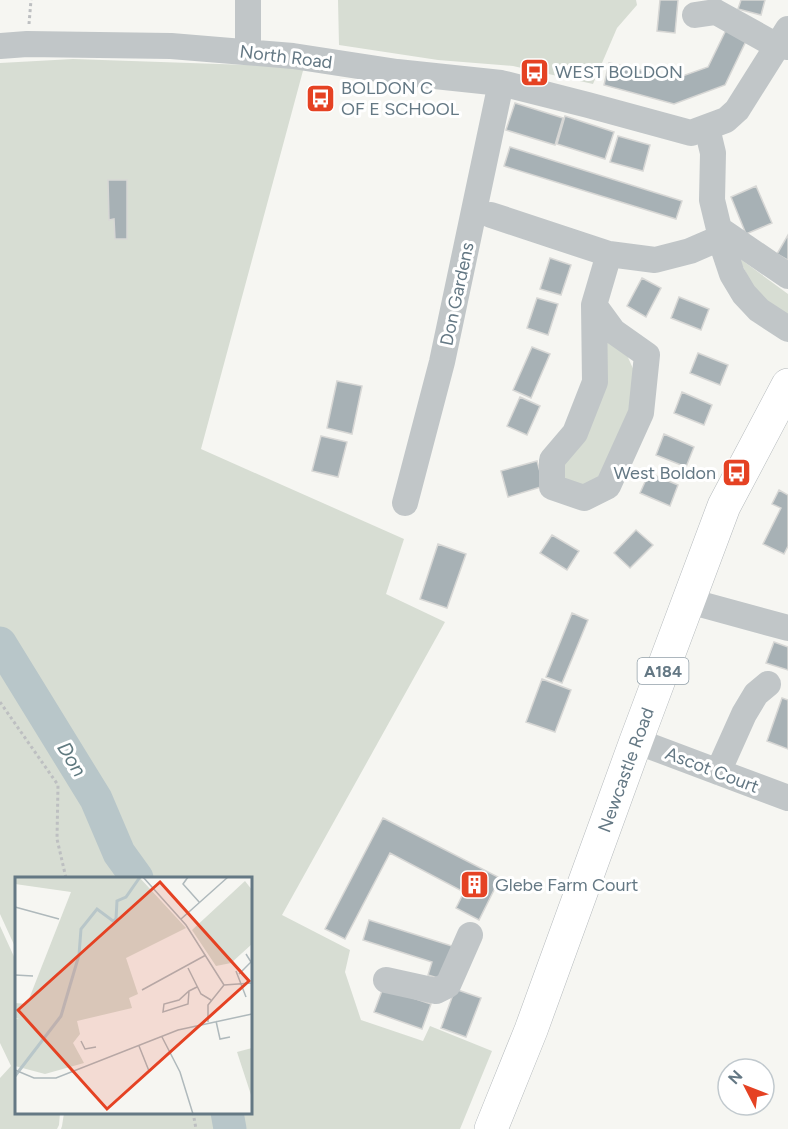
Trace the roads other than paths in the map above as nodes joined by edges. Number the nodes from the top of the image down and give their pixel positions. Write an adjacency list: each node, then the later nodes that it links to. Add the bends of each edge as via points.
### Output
1 (248, 0): 5 (street)
2 (708, 9): 3 (street)
3 (784, 41): 7 (street, via 737,110)
4 (0, 46): 5 (street, North Road, via 160,46)
5 (248, 52): 6 (street, North Road)
6 (501, 83): 7 (street, North Road, via 691,133); 15 (street, Don Gardens, via 442,362)
7 (707, 128): 9 (street, via 713,153 712,200)
8 (491, 215): 10 (street)
9 (720, 234): 10 (street, via 690,251 655,260); 11 (street); 13 (street, via 732,274 744,294 759,310)
10 (609, 254): 12 (street)
11 (788, 276)
12 (594, 305): 12 (street, via 613,331 647,356 641,413 608,486 584,498 552,487 552,460 575,433 595,381)
13 (788, 329)
14 (788, 385): 16 (main road, Newcastle Road / A184, via 724,506)
15 (405, 502)
16 (689, 601): 17 (street); 19 (main road, Newcastle Road / A184)
17 (788, 628)
18 (768, 684): 20 (street, via 756,694 744,714)
19 (636, 741): 20 (street, Ascot Court); 24 (main road, Newcastle Road / A184)
20 (718, 772): 21 (street, Ascot Court)
21 (788, 798)
22 (470, 935): 23 (street, via 448,985 436,991)
23 (386, 980)
24 (491, 1129)

